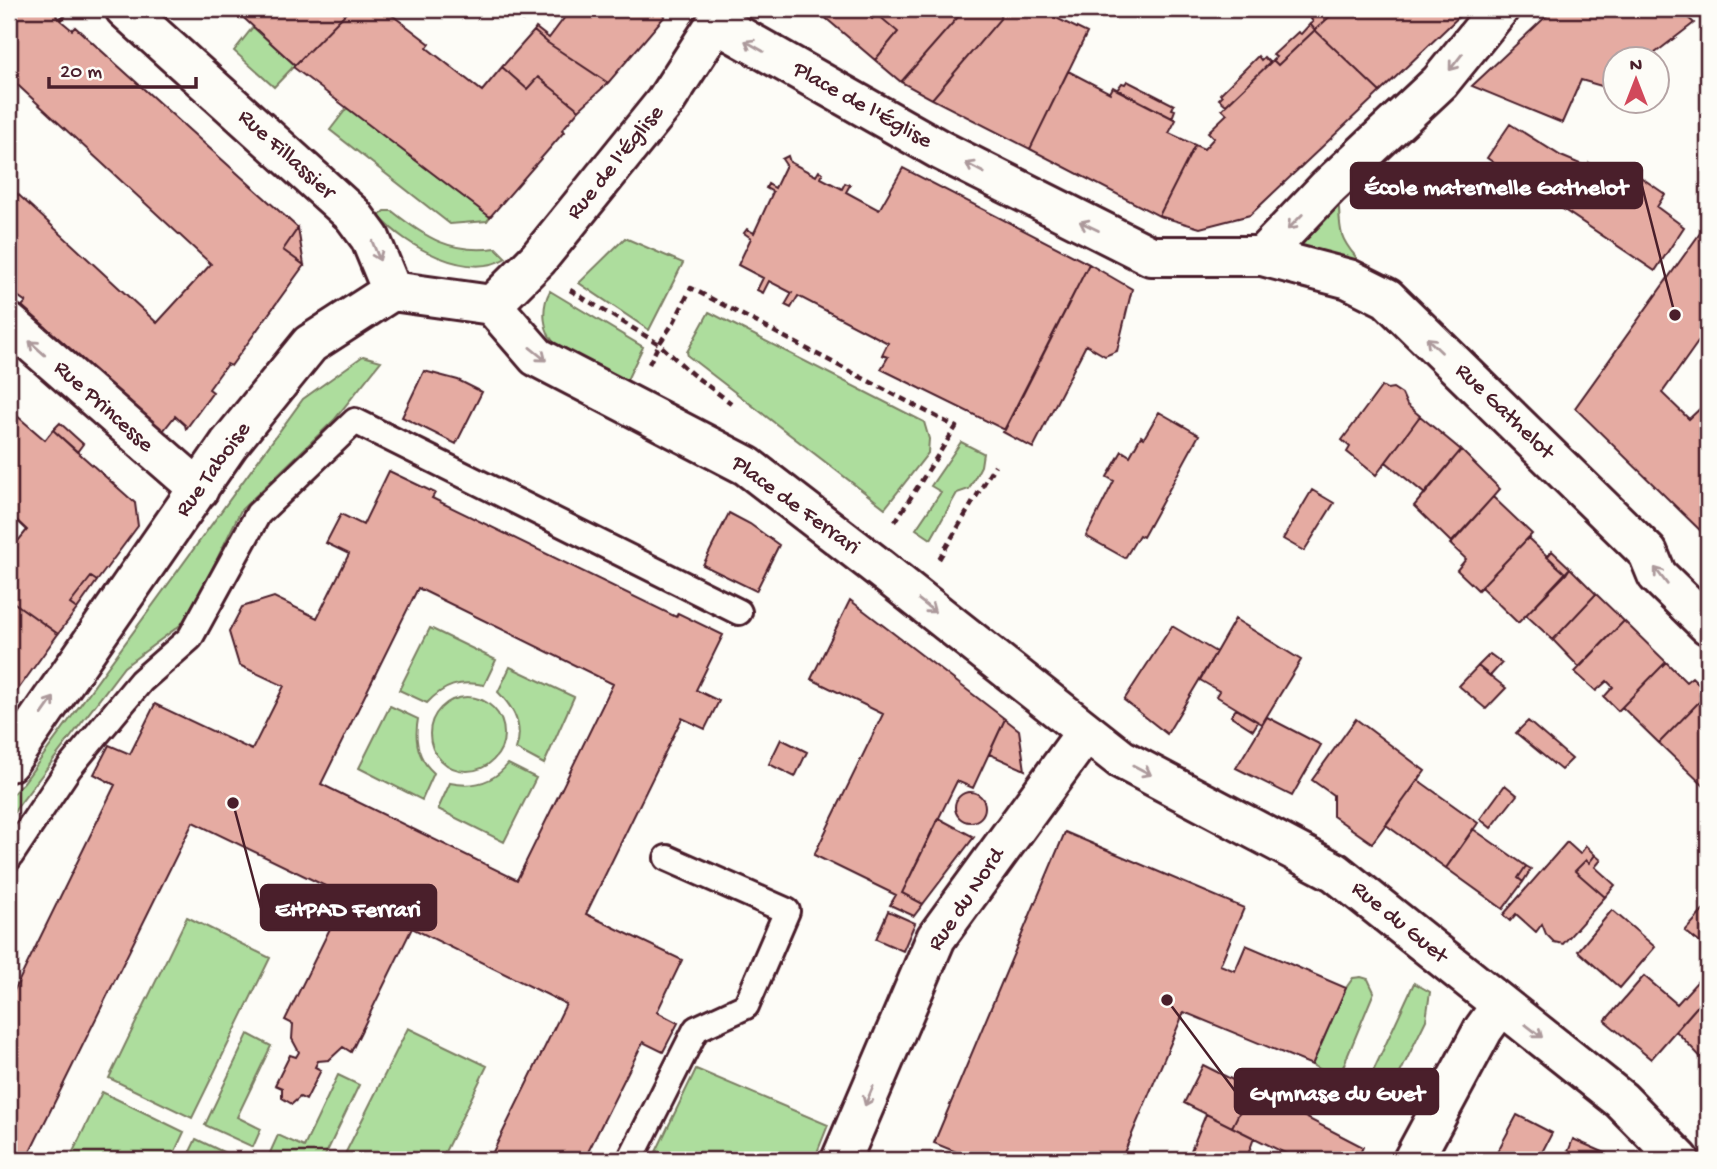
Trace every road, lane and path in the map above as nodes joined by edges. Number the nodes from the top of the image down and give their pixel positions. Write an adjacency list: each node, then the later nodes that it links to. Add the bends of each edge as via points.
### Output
1 (125, 9): 7 (street, Rue Fillassier, one-way to 7, via 353,215 370,238)
2 (1499, 9): 6 (street, one-way to 6, via 1440,82)
3 (70, 10): 5 (path)
4 (719, 16): 6 (street, Place de l'Église, one-way to 4, via 1151,256 1008,186); 9 (street, Rue de l'Église, via 665,102 538,259)
5 (60, 20)
6 (1262, 256): 18 (street, Rue Gathelot, one-way to 6, via 1657,575 1648,553 1387,298 1349,279)
7 (391, 291): 9 (street); 14 (street, Rue Taboise, via 310,344 229,444)
8 (571, 292): 11 (path)
9 (492, 305): 19 (street, Place de Ferrari, one-way to 19, via 537,356 747,467)
10 (9, 323): 14 (street, Rue Princesse, one-way to 10)
11 (659, 344): 12 (path); 15 (path, via 691,288 956,427)
12 (647, 367)
13 (995, 465): 16 (path)
14 (199, 489): 20 (street, Rue Taboise, one-way to 14)
15 (892, 526)
16 (936, 562)
17 (739, 612): 21 (lane, via 355,421 258,514 190,638 141,681 69,768)
18 (1708, 625)
19 (1086, 732): 23 (street, Rue du Guet, one-way to 23, via 1121,759 1335,872); 25 (street, Rue du Nord, one-way to 25, via 936,938)
20 (9, 762)
21 (9, 858)
22 (667, 858): 24 (lane, via 787,911 746,1006 696,1028)
23 (1501, 1005): 26 (street); 27 (street, Rue du Guet, one-way to 27, via 1621,1100)
24 (630, 1160)
25 (841, 1160)
26 (1413, 1160)
27 (1680, 1160)

